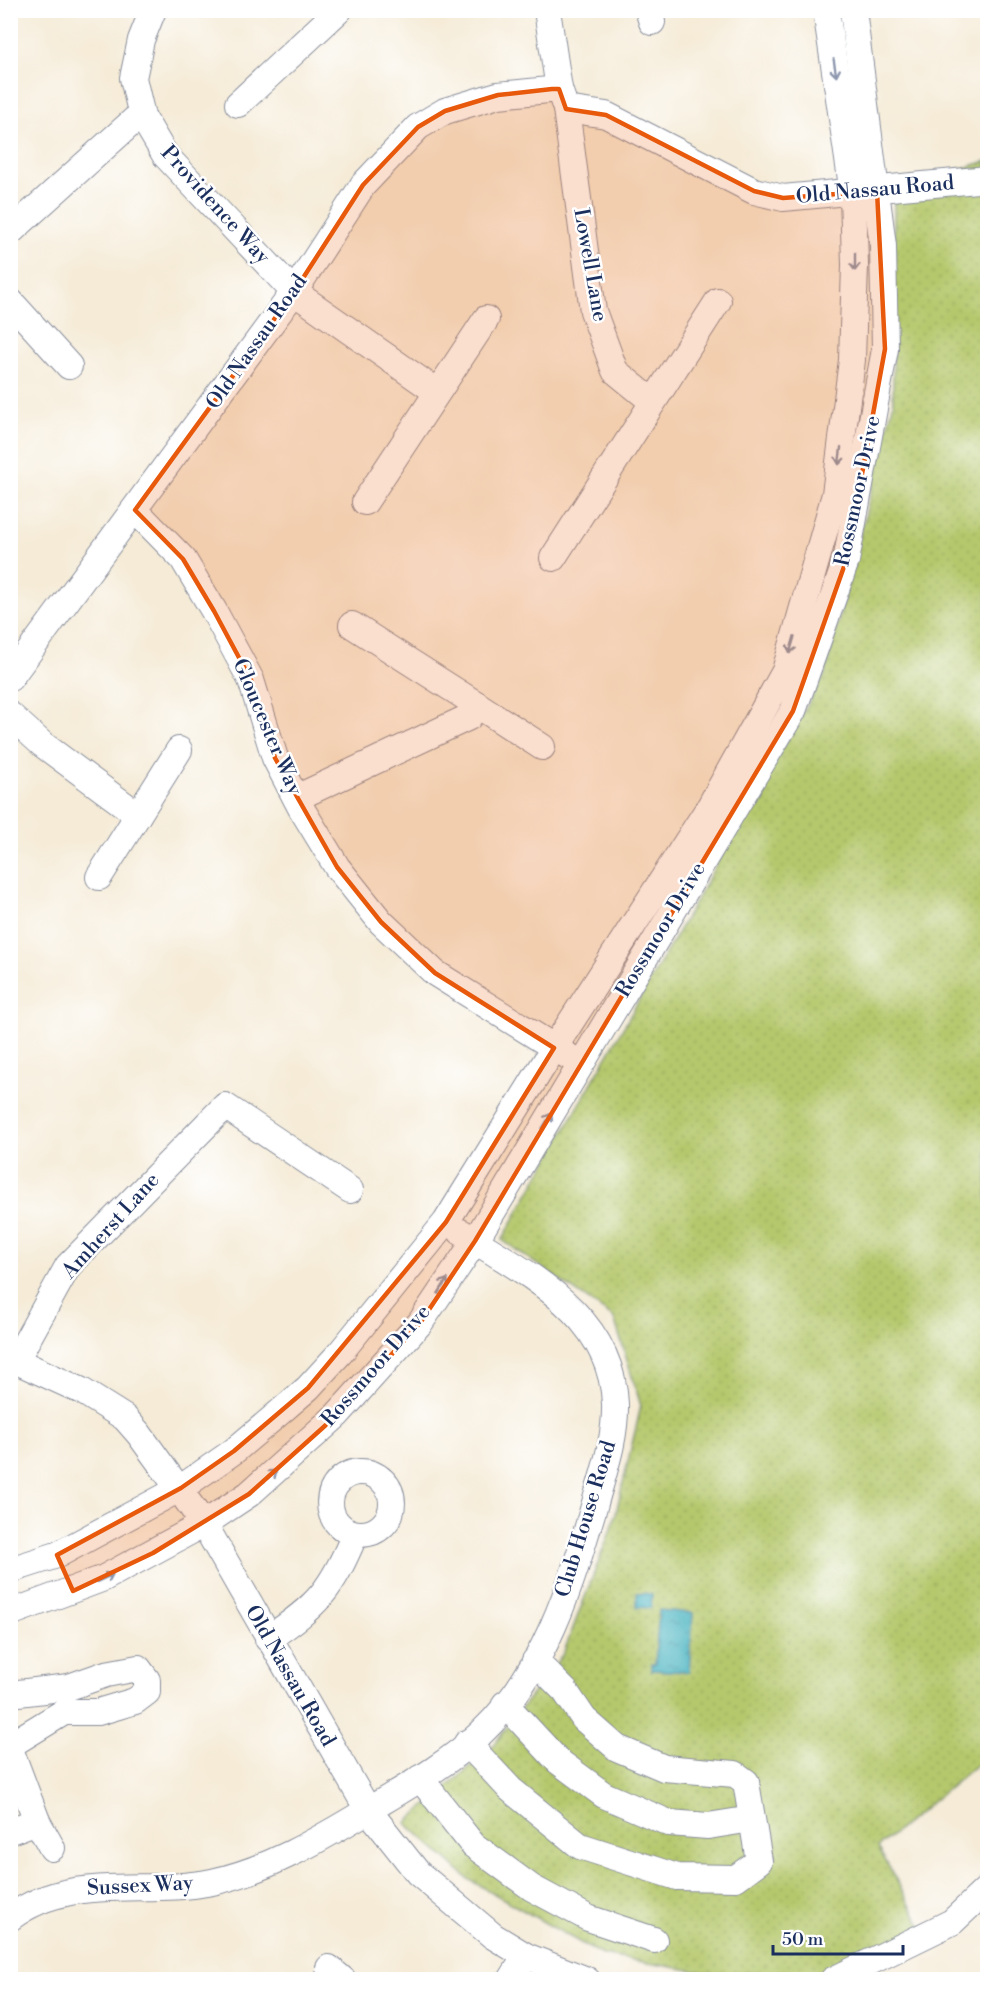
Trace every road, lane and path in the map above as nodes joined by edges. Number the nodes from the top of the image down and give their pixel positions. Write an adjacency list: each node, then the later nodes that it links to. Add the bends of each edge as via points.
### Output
1 (153, 10): 8 (street, Providence Way, via 141,40 133,78)
2 (339, 10): 7 (street)
3 (547, 10): 6 (street, Lowell Lane)
4 (826, 10): 10 (street, Rossmoor Drive, one-way to 10)
5 (853, 10): 10 (street, Rossmoor Drive)
6 (562, 99): 10 (street, Old Nassau Road, via 606,115 754,190 783,198); 12 (street, Old Nassau Road, via 498,95 445,111 418,127 363,185); 18 (street, Lowell Lane, via 593,311 615,371)
7 (238, 104)
8 (141, 114): 11 (street); 12 (street, Providence Way, via 165,155)
9 (987, 179): 10 (street, Old Nassau Road)
10 (865, 192): 31 (street, Rossmoor Drive, one-way to 31, via 855,265 852,360 835,494 784,671 710,806); 32 (street, Rossmoor Drive, via 883,246 885,349 846,561 793,711)
11 (10, 232)
12 (294, 292): 17 (street, Providence Way); 20 (street, Old Nassau Road)
13 (10, 301): 16 (street)
14 (718, 301): 18 (street)
15 (486, 319): 17 (street)
16 (69, 366)
17 (437, 392): 19 (street)
18 (653, 402): 21 (street)
19 (365, 502)
20 (135, 510): 23 (street, Old Nassau Road); 28 (street, Gloucester Way, via 183,559 214,611 251,680 275,758)
21 (553, 558)
22 (352, 625): 24 (street)
23 (10, 678)
24 (473, 711): 26 (street); 28 (street)
25 (10, 715): 29 (street, via 42,744)
26 (542, 747)
27 (179, 750): 29 (street)
28 (296, 798): 31 (street, Gloucester Way, via 337,867 381,922 435,973)
29 (138, 815): 30 (street)
30 (99, 877)
31 (554, 1048): 32 (street, Gloucester Way); 34 (street, Rossmoor Drive)
32 (581, 1064): 35 (street, Rossmoor Drive, one-way to 32)
33 (350, 1190): 36 (street, Amherst Lane, via 225,1106 68,1266)
34 (446, 1222): 35 (street, Club House Road); 37 (street, Rossmoor Drive, via 308,1388 234,1451)
35 (475, 1241): 38 (street, Rossmoor Drive, one-way to 35, via 249,1494 337,1415 420,1323); 45 (street, Club House Road, via 562,1298 593,1332 608,1367 615,1404 611,1444 588,1526 550,1636)
36 (13, 1359): 37 (street, Old Nassau Road, via 82,1390 125,1418)
37 (181, 1488): 38 (street, Old Nassau Road); 40 (street, Rossmoor Drive)
38 (204, 1524): 42 (street, Rossmoor Drive, one-way to 38); 44 (street, Old Nassau Road)
39 (354, 1534): 44 (street, via 324,1596)
40 (57, 1556): 41 (street, Rossmoor Drive); 42 (street)
41 (10, 1570)
42 (73, 1591): 43 (street, Rossmoor Drive)
43 (10, 1613)
44 (268, 1639): 52 (street, Old Nassau Road)
45 (534, 1661): 47 (street, Club House Road); 53 (street, via 565,1691 584,1719 617,1748 664,1768 735,1774 746,1782)
46 (10, 1694): 49 (street, via 64,1700)
47 (506, 1704): 48 (street, Club House Road); 53 (street, via 558,1761 604,1795 669,1823 708,1826)
48 (467, 1743): 50 (street, Club House Road); 53 (street, via 510,1789 580,1846 677,1877 736,1878 750,1871 759,1861)
49 (10, 1747): 51 (street)
50 (420, 1778): 52 (street, Club House Road); 59 (street, via 473,1845 532,1888 588,1918)
51 (16, 1785): 54 (street)
52 (368, 1810): 58 (street, Sussex Way, via 315,1842 242,1873 212,1882 163,1888 78,1889 58,1894); 60 (street, Old Nassau Road, via 418,1873 485,1930)
53 (752, 1819)
54 (37, 1821): 55 (street); 56 (street)
55 (10, 1831)
56 (52, 1848)
57 (987, 1888): 63 (street, via 952,1922)
58 (10, 1918)
59 (654, 1940)
60 (526, 1956): 61 (street); 62 (street, Old Nassau Road)
61 (511, 1980)
62 (587, 1980)
63 (833, 1980)

